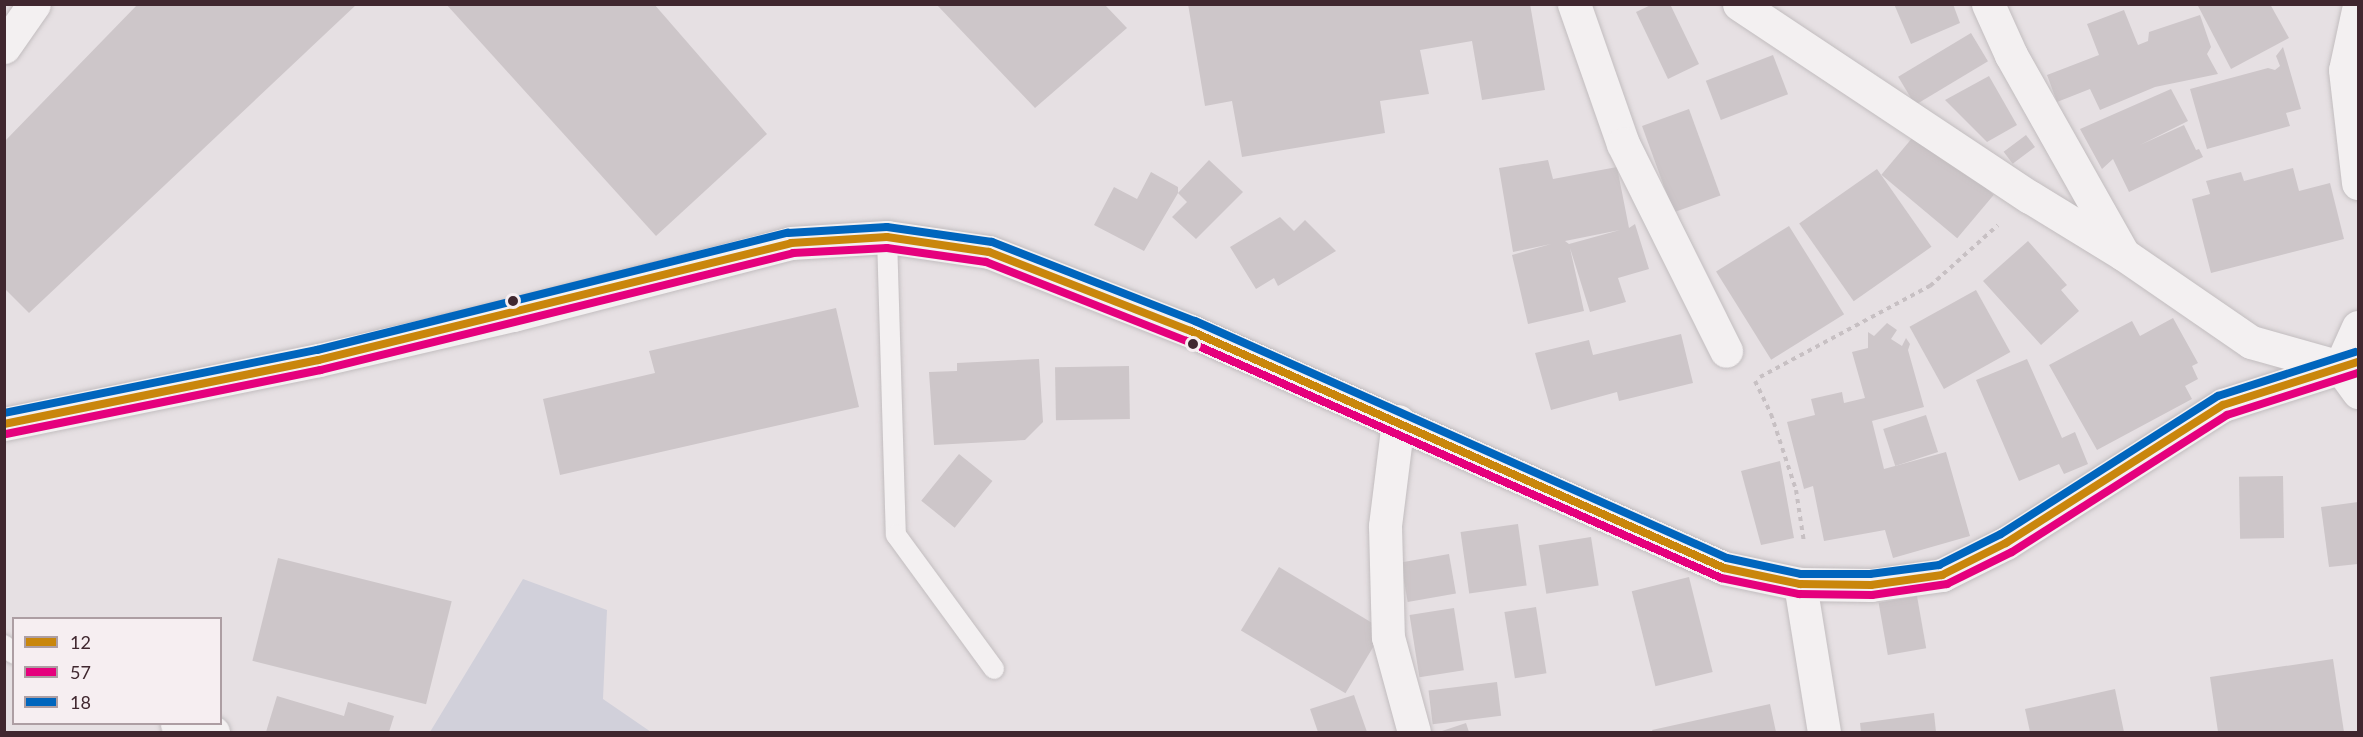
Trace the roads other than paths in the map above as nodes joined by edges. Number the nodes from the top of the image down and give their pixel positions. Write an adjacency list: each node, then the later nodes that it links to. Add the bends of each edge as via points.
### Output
1 (34, 4): 6 (street)
2 (1574, 4): 11 (street, via 1623,144)
3 (1739, 4): 9 (street)
4 (1988, 4): 9 (street, via 2011,55)
5 (2358, 10): 7 (street, via 2345,70)
6 (4, 47)
7 (2358, 183)
8 (887, 237): 13 (street, via 989,252 1191,331); 14 (street, via 791,243 330,358); 16 (lane, via 896,536)
9 (2123, 254): 12 (street, via 2251,342)
10 (2358, 327): 12 (street)
11 (1726, 351)
12 (2352, 374): 15 (street, via 2223,405 2006,543 1942,574 1871,585)
13 (1398, 421): 15 (street, via 1724,568); 19 (street, via 1384,526 1388,638)
14 (4, 424)
15 (1800, 584): 20 (street)
16 (994, 669)
17 (185, 725): 18 (street)
18 (213, 732)
19 (1414, 732)
20 (1824, 732)

